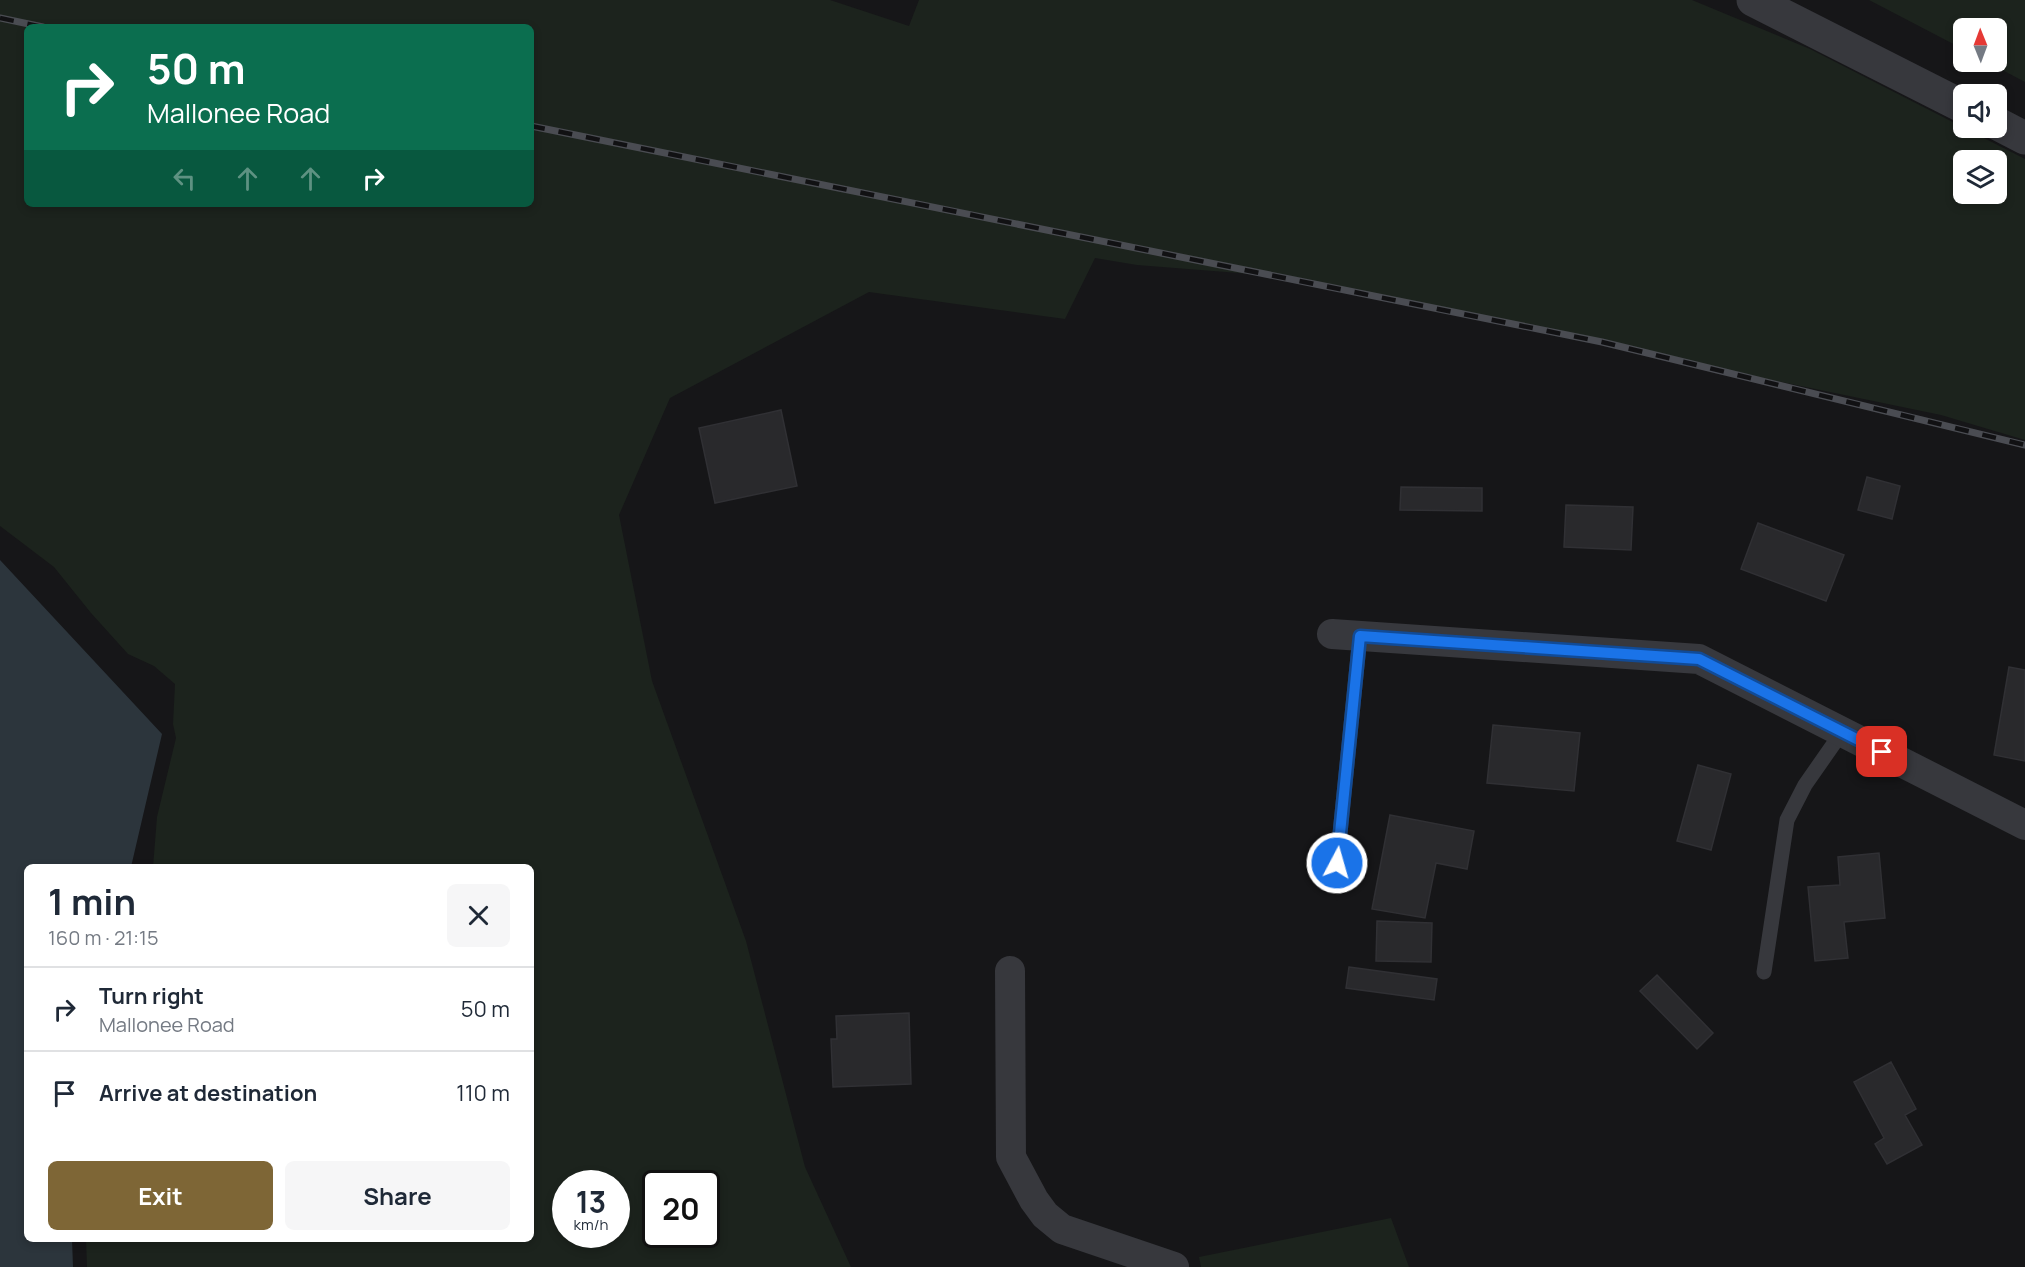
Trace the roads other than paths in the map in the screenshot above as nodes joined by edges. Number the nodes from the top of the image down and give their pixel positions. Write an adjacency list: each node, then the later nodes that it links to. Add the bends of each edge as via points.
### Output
1 (1754, 0): 2 (street)
2 (1953, 101)
3 (1346, 635): 4 (street, via 1699,659); 6 (lane)
4 (1842, 732): 5 (street); 8 (lane, via 1805,785 1787,820)
5 (2025, 825)
6 (1337, 863)
7 (1010, 970): 9 (street, via 1011,1157 1034,1200 1062,1229)
8 (1764, 972)
9 (1174, 1267)

